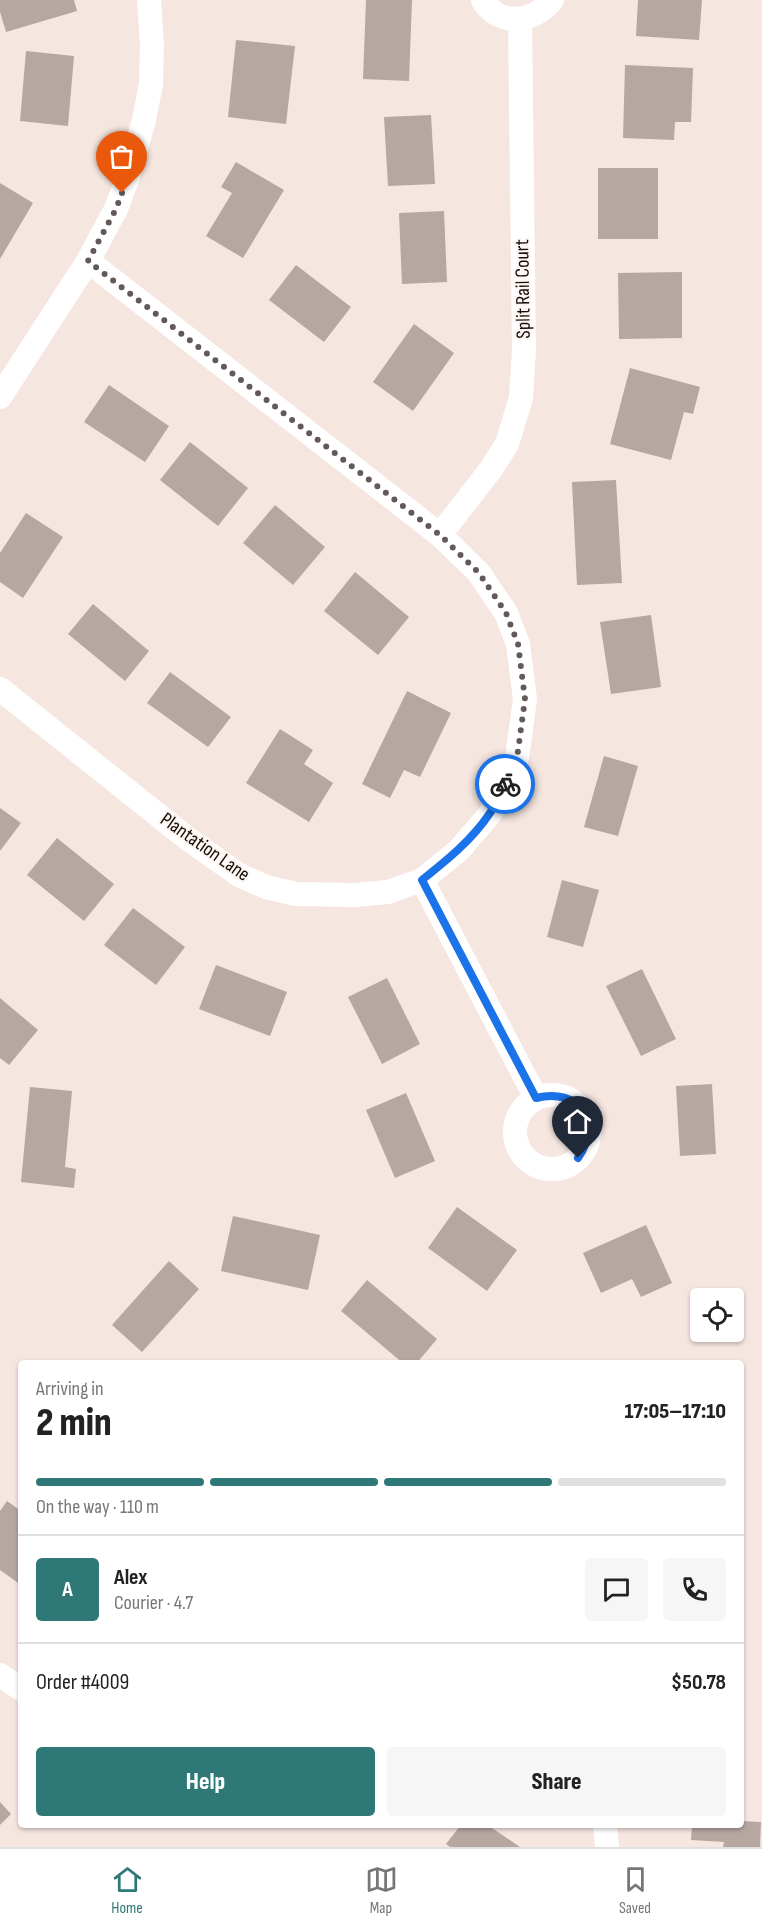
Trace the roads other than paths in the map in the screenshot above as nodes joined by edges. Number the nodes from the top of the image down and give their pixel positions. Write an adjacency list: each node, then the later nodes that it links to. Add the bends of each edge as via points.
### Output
1 (149, 0): 5 (street, via 151,84 144,120 116,209)
2 (483, 0): 4 (street, via 495,13)
3 (552, 0): 4 (street, via 532,17)
4 (520, 20): 7 (street, Split Rail Court, via 524,349 521,398 507,444)
5 (88, 261): 6 (street); 7 (street, Plantation Lane)
6 (0, 397)
7 (440, 535): 9 (street, Plantation Lane, via 479,573 506,613 518,644 525,699 517,758 490,813 458,850)
8 (0, 689): 9 (street, Plantation Lane, via 239,875 296,894 388,892)
9 (422, 880): 10 (street)
10 (536, 1098)
11 (0, 1675): 12 (street)
12 (18, 1687)
13 (605, 1828): 14 (street)
14 (607, 1847)

